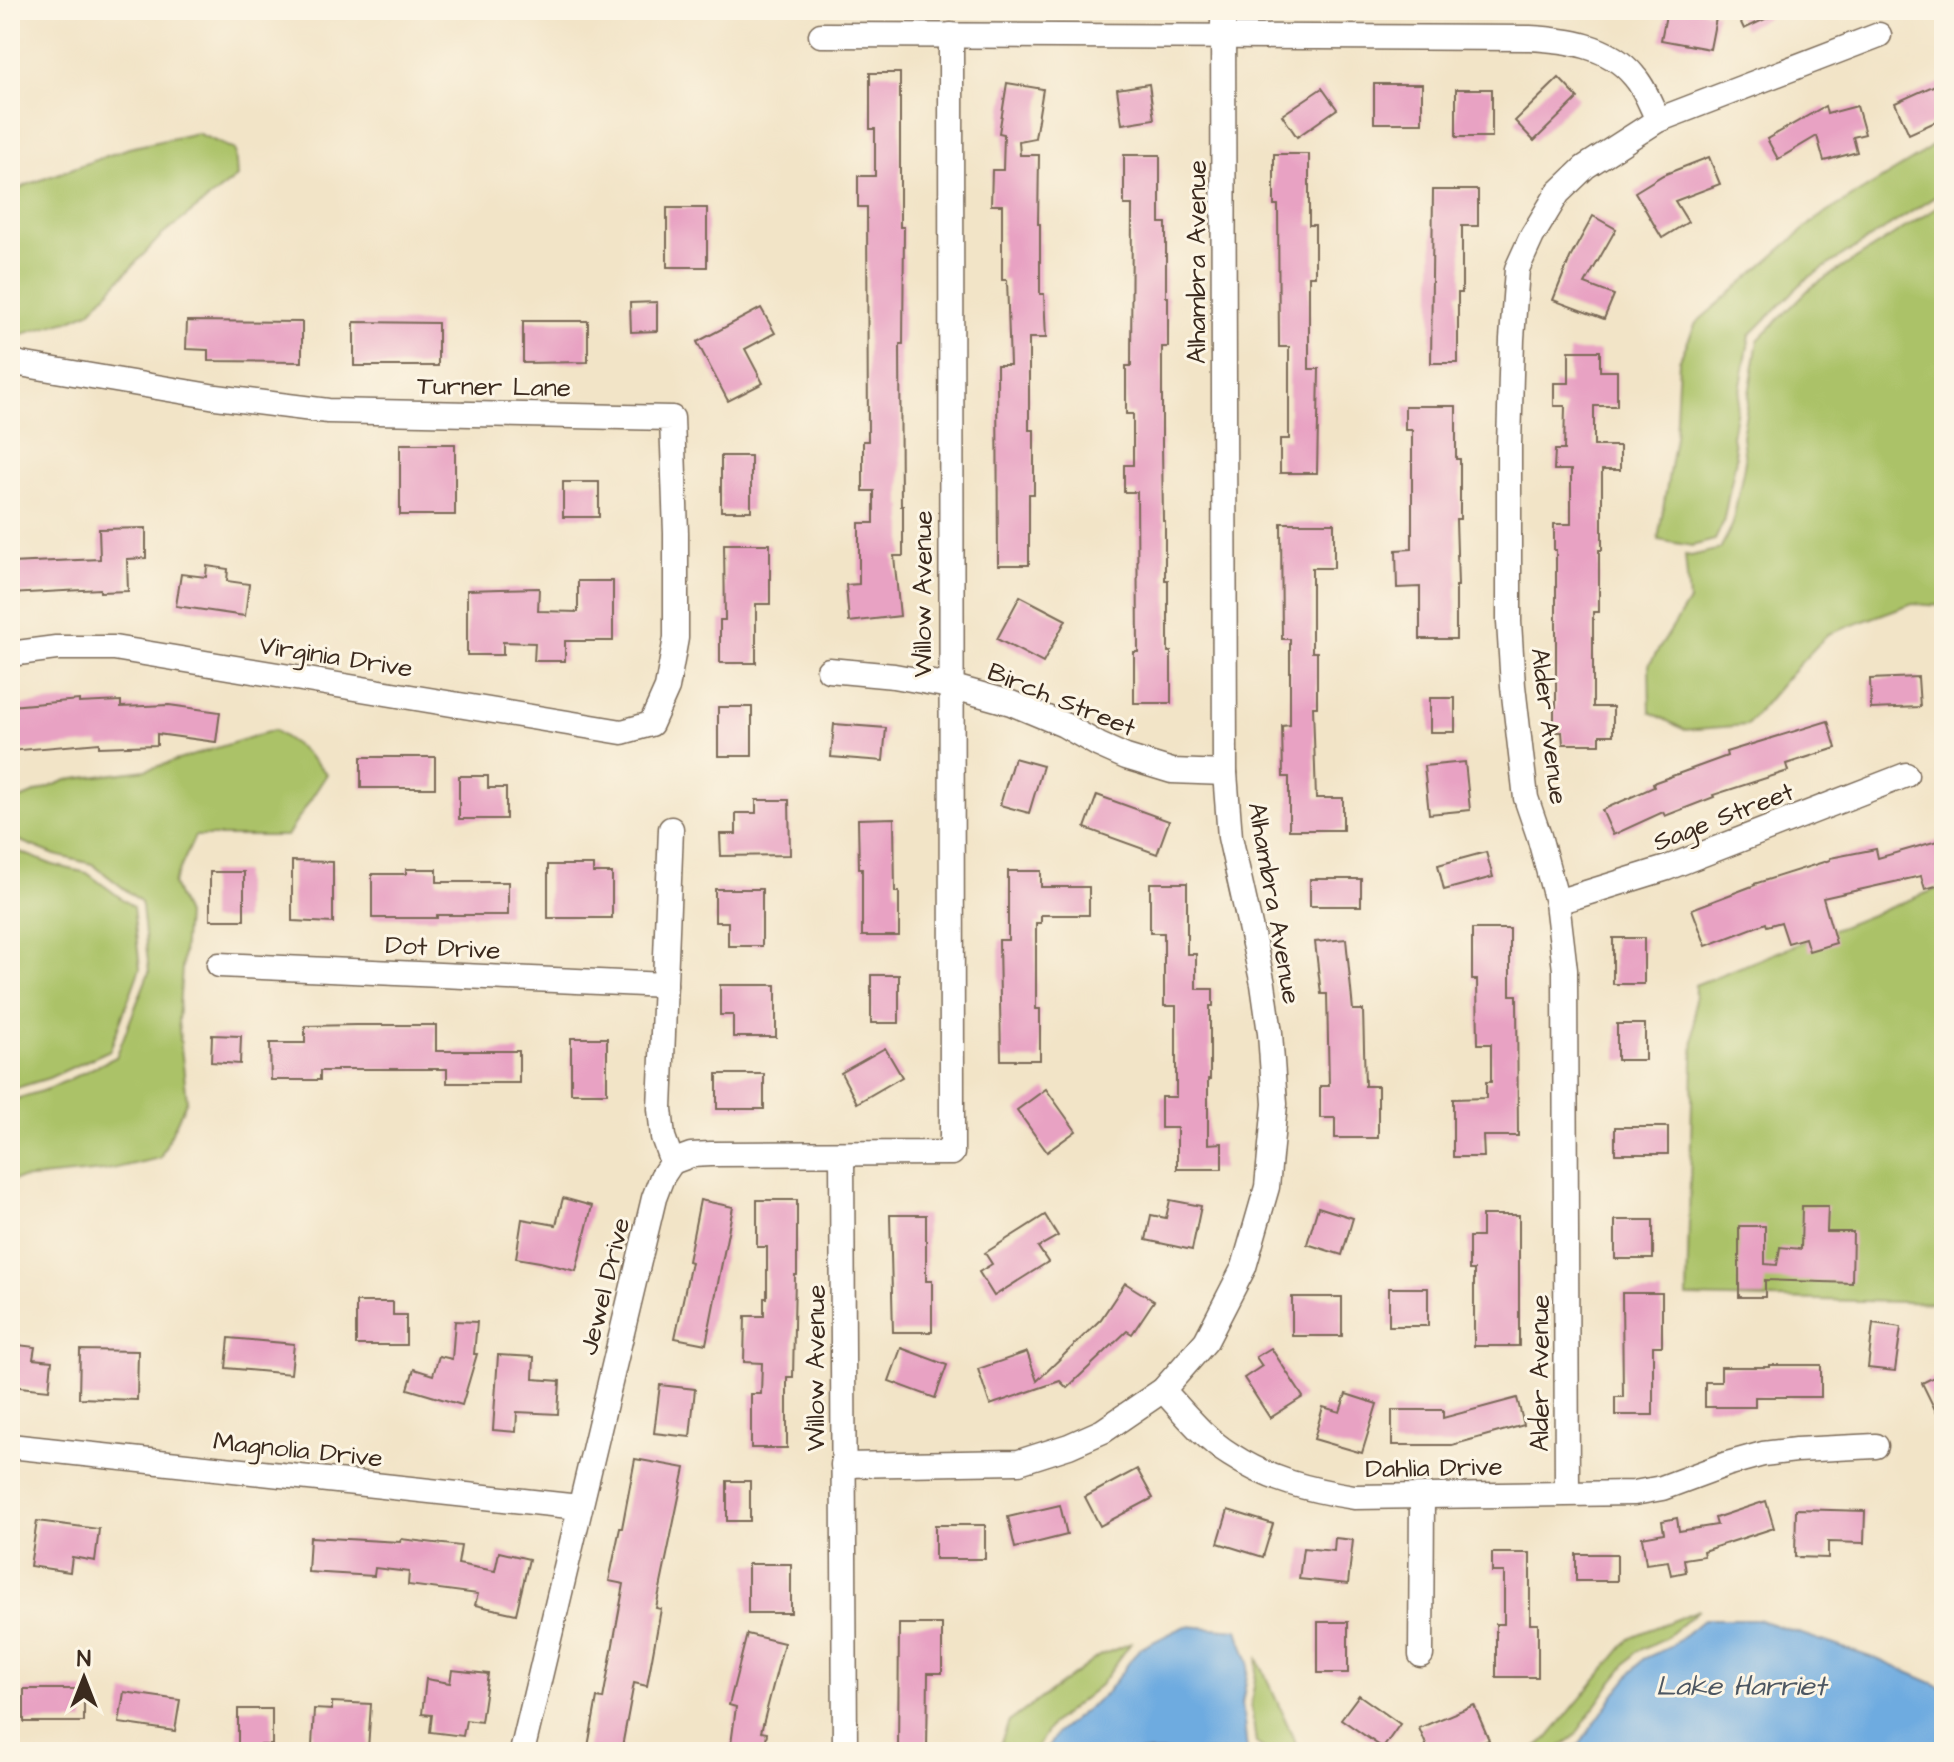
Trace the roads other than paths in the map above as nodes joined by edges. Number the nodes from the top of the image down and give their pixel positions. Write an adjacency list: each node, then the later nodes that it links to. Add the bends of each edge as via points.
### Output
1 (1223, 10): 5 (street, Alhambra Avenue)
2 (821, 35): 3 (street)
3 (951, 35): 5 (street); 10 (street, Willow Avenue)
4 (1879, 35): 6 (street, Alder Avenue)
5 (1223, 37): 6 (street, via 1565,40 1609,55 1634,75); 12 (street, Alhambra Avenue)
6 (1658, 120): 15 (street, Alder Avenue, via 1585,167 1558,193 1517,269 1509,445 1513,686 1526,798)
7 (10, 360): 11 (street, Turner Lane, via 328,411 672,418 676,638 667,688)
8 (10, 654): 11 (street, Virginia Drive, via 114,648 622,732)
9 (829, 670): 10 (street, Birch Street)
10 (950, 686): 12 (street, Birch Street, via 1011,703 1126,757 1172,771); 18 (street, Willow Avenue, via 952,1153)
11 (651, 724)
12 (1225, 773): 20 (street, Alhambra Avenue, via 1230,837 1270,1033 1272,1147 1267,1187 1244,1267 1206,1341)
13 (1906, 775): 15 (street, Sage Street, via 1667,868)
14 (671, 829): 17 (street)
15 (1557, 902): 24 (street, Alder Avenue, via 1565,970)
16 (219, 965): 17 (street, Dot Drive)
17 (665, 985): 19 (street, via 660,1109)
18 (842, 1154): 19 (street, via 711,1154); 23 (street, Willow Avenue)
19 (672, 1162): 26 (street, Jewel Drive, via 654,1198)
20 (1163, 1390): 23 (street, Alhambra Avenue, via 1103,1431 1019,1462); 25 (street, Dahlia Drive, via 1229,1454 1267,1474 1354,1497)
21 (10, 1446): 26 (street, Magnolia Drive)
22 (1876, 1446): 24 (street, Dahlia Drive, via 1763,1454 1634,1493)
23 (843, 1465): 29 (street, Willow Avenue)
24 (1567, 1493): 25 (street, Dahlia Drive)
25 (1422, 1497): 27 (street)
26 (579, 1507): 28 (street, Jewel Drive)
27 (1421, 1655)
28 (522, 1752)
29 (845, 1752)

